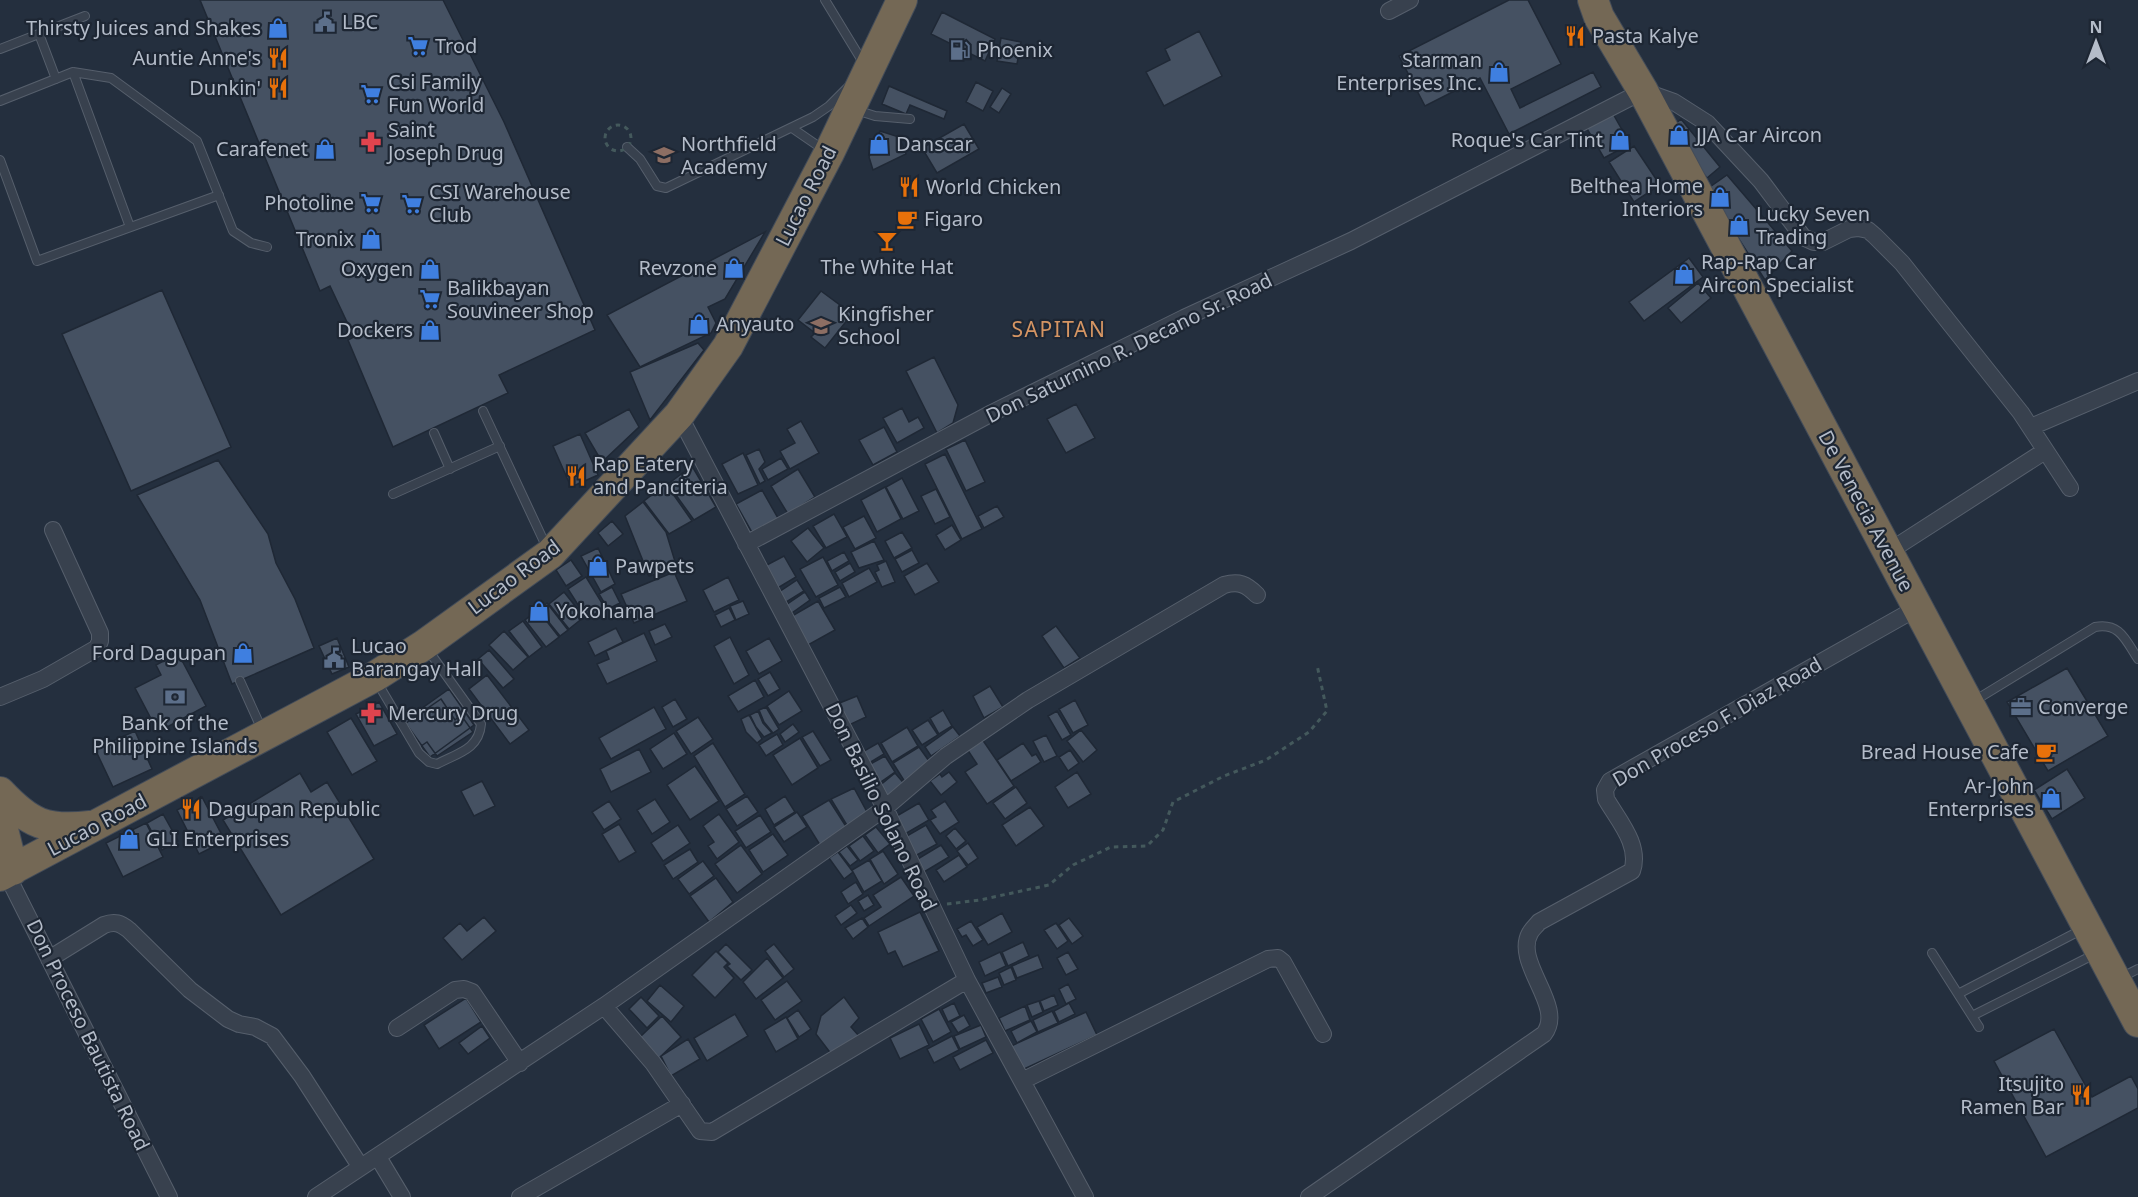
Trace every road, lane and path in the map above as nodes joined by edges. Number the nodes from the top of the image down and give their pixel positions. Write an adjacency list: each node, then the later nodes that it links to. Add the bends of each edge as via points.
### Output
1 (825, 0): 11 (lane)
2 (902, 0): 11 (highway, Lucao Road)
3 (1410, 0): 5 (street)
4 (1593, 0): 12 (highway, De Venecia Avenue)
5 (1389, 11)
6 (85, 16): 7 (lane)
7 (39, 34): 8 (lane); 10 (lane)
8 (0, 49)
9 (73, 72): 10 (lane); 19 (lane, via 111,78 197,141); 20 (lane)
10 (56, 79): 13 (lane)
11 (855, 89): 14 (lane, via 875,116); 15 (lane); 17 (highway, Lucao Road)
12 (1643, 91): 25 (street, via 1674,102 1707,123 1761,181 1803,237 1823,242 1858,228 1875,236 1902,263); 33 (street, Don Saturnino R. Decano Sr. Road, via 1341,246 992,413); 34 (highway, De Venecia Avenue)
13 (0, 101)
14 (910, 119)
15 (792, 128): 16 (lane, via 666,188 657,186); 17 (lane)
16 (627, 147)
17 (829, 153): 24 (highway, Lucao Road, via 728,346)
18 (0, 160): 20 (lane, via 37,261)
19 (219, 195): 20 (lane); 21 (lane, via 233,231 250,243)
20 (130, 227)
21 (267, 247)
22 (2138, 381): 25 (street)
23 (483, 411): 27 (lane)
24 (679, 415): 33 (street, Don Basilio Solano Road); 35 (highway, Lucao Road)
25 (2031, 427): 28 (street)
26 (434, 433): 29 (lane)
27 (500, 446): 29 (lane); 35 (lane)
28 (2045, 451): 30 (street); 34 (street)
29 (450, 469): 31 (lane)
30 (2070, 488)
31 (393, 494)
32 (53, 531): 43 (street, via 100,633 100,641 97,648 43,679)
33 (746, 544): 47 (street, Don Basilio Solano Road)
34 (1888, 552): 37 (highway, De Venecia Avenue)
35 (550, 554): 38 (highway, Lucao Road)
36 (1257, 595): 47 (street, via 1248,586 1233,583 1189,604 1028,700 946,756)
37 (1917, 608): 44 (highway, De Venecia Avenue); 74 (street, Don Proceso F. Diaz Road, via 1610,781 1606,799 1633,846 1634,864 1632,871 1539,922 1529,934 1529,958 1547,1006 1549,1028)
38 (424, 645): 41 (highway, Lucao Road); 41 (lane, via 481,723 474,745 437,764 429,762 419,753)
39 (2138, 659): 44 (lane, via 2115,628 2095,627)
40 (1317, 665): 51 (path, via 1327,711 1309,732 1266,760 1173,802 1163,830 1147,846 1110,847 1073,865 1049,885)
41 (374, 676): 45 (highway, Lucao Road)
42 (240, 681): 45 (lane)
43 (0, 698)
44 (1968, 705): 52 (highway, De Venecia Avenue)
45 (264, 735): 49 (highway, Lucao Road)
46 (0, 792): 49 (highway, via 33,821 58,828)
47 (885, 808): 51 (street, Don Basilio Solano Road); 58 (street)
48 (0, 817): 50 (highway)
49 (99, 825): 50 (highway, Lucao Road)
50 (6, 873): 54 (street, Don Proceso Bautista Road)
51 (930, 906): 56 (street, Don Basilio Solano Road)
52 (2095, 938): 55 (highway, De Venecia Avenue); 57 (lane); 59 (lane)
53 (1932, 953): 57 (lane)
54 (49, 959): 68 (street, via 104,925 120,924 190,990 228,1019 272,1036); 69 (street, Don Proceso Bautista Road)
55 (2127, 974): 60 (highway, De Venecia Avenue)
56 (967, 980): 65 (street, Don Basilio Solano Road); 66 (street, via 712,1132 700,1131)
57 (1959, 994): 59 (lane)
58 (604, 1006): 64 (street); 66 (street)
59 (1972, 1016): 61 (lane)
60 (2138, 1022)
61 (1979, 1027)
62 (397, 1028): 64 (street, via 455,990 464,989 471,992)
63 (1323, 1034): 65 (street, via 1283,962 1268,959)
64 (520, 1063): 67 (street)
65 (1022, 1082): 73 (street, Don Basilio Solano Road)
66 (682, 1104): 72 (street)
67 (378, 1157): 68 (street); 71 (street)
68 (360, 1166): 70 (street)
69 (169, 1197)
70 (316, 1197)
71 (402, 1197)
72 (520, 1197)
73 (1085, 1197)
74 (1309, 1197)

